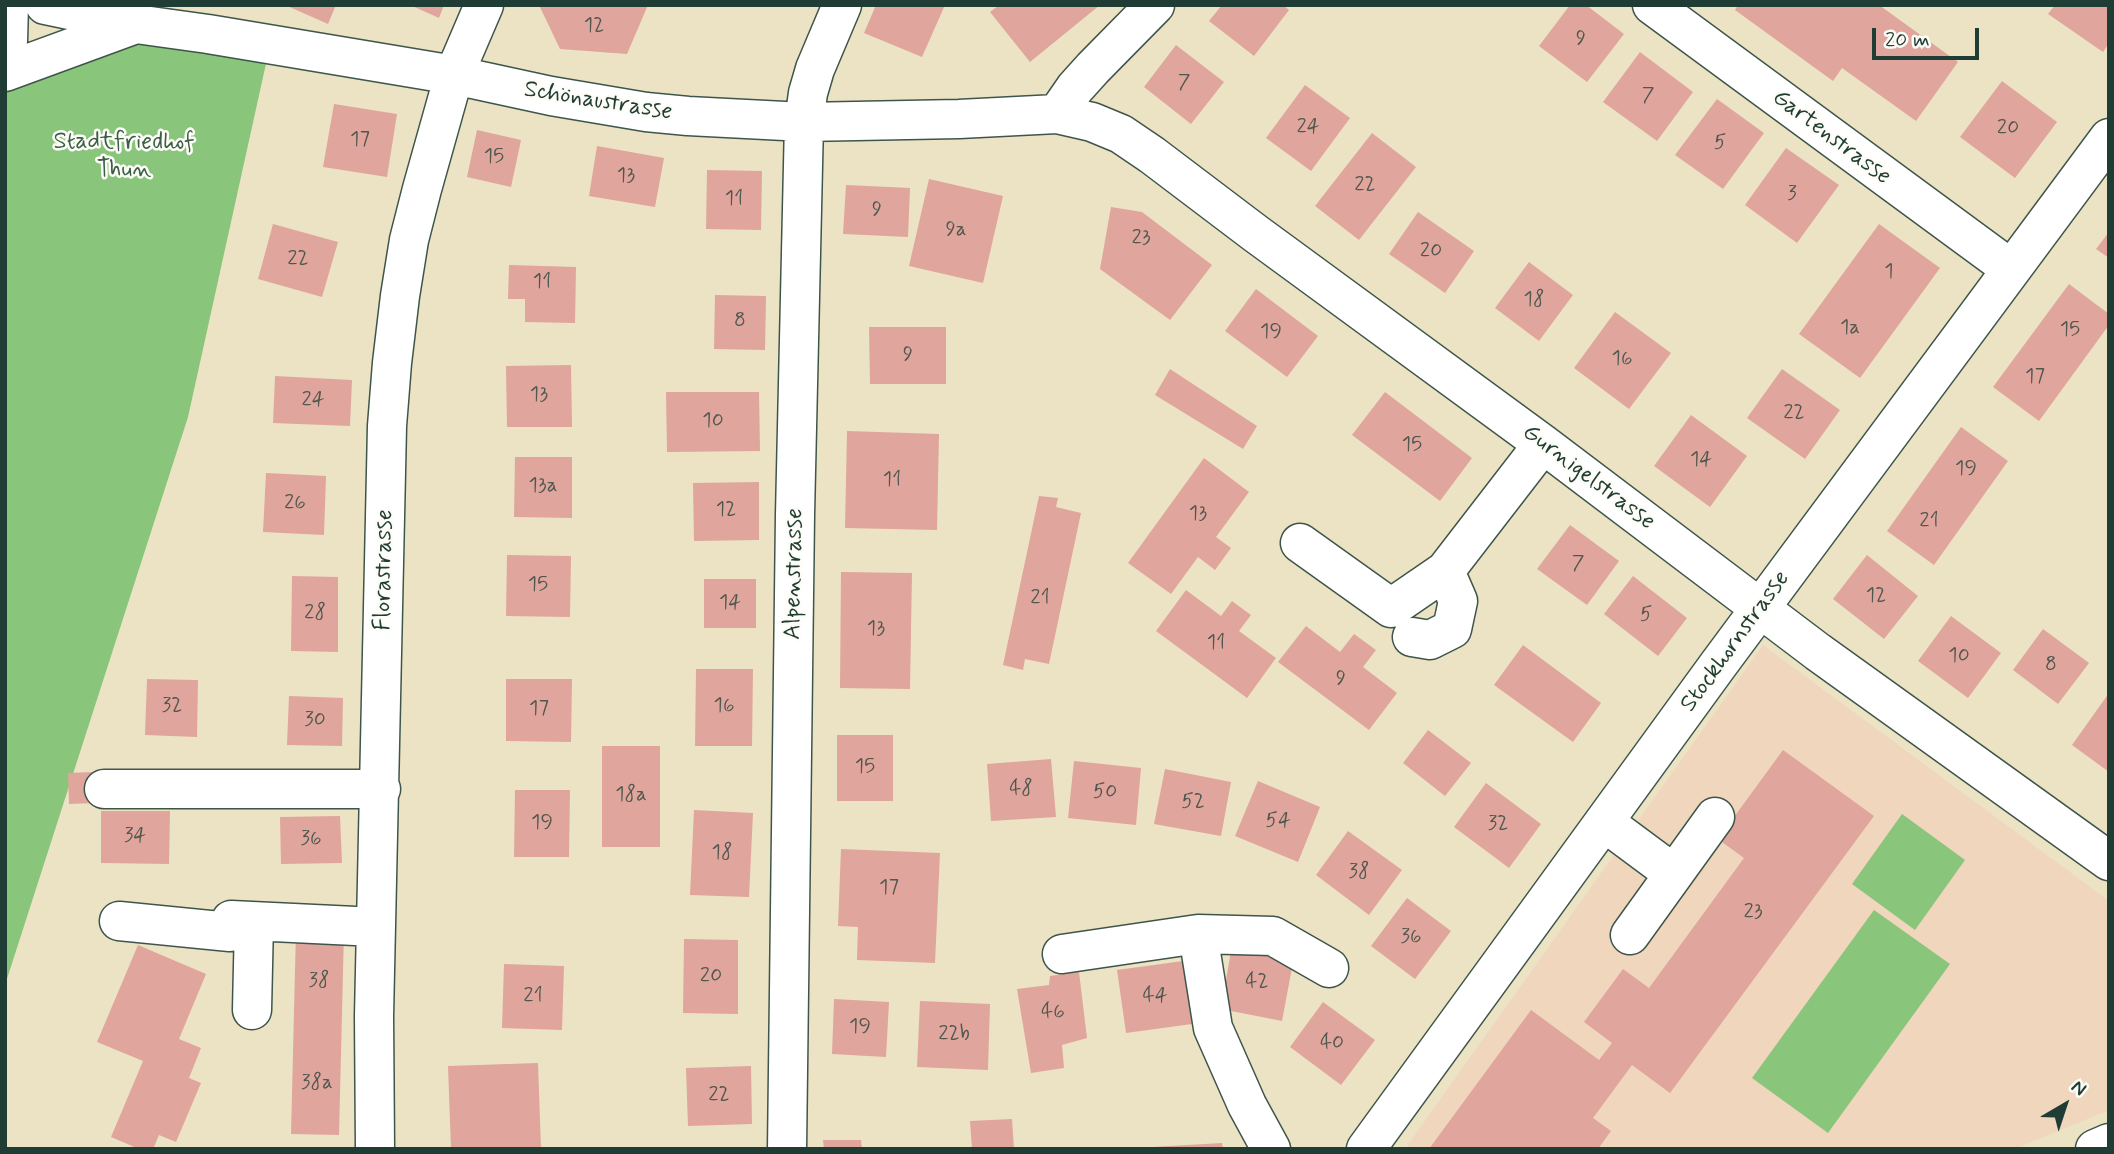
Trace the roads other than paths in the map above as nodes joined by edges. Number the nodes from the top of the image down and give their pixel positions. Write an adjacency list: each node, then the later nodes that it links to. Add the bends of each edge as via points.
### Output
1 (9, 5): 9 (street)
2 (45, 5): 8 (street)
3 (484, 5): 11 (street, Florastrasse)
4 (842, 5): 13 (street, Alpenstrasse, via 807,93)
5 (1156, 5): 12 (street, via 1093,68)
6 (1652, 5): 15 (street, Gartenstrasse)
7 (215, 20): 8 (street, Schönaustrasse); 11 (street, Schönaustrasse)
8 (136, 24): 10 (street, Schönaustrasse)
9 (5, 55)
10 (5, 72)
11 (454, 75): 13 (street, Schönaustrasse, via 646,112); 22 (street, Florastrasse, via 409,240 392,363)
12 (1057, 114): 13 (street, Schönaustrasse); 16 (street, Gurnigelstrasse, via 1121,134 1152,155)
13 (804, 122): 37 (street, Alpenstrasse)
14 (2109, 138): 15 (street, Stockhornstrasse)
15 (2011, 269): 19 (street, Stockhornstrasse)
16 (1543, 444): 18 (street); 19 (street, Gurnigelstrasse)
17 (1300, 543): 18 (street, via 1391,608)
18 (1445, 571): 20 (street, via 1458,601 1452,629 1430,640)
19 (1761, 608): 24 (street, Stockhornstrasse); 25 (street, Gurnigelstrasse)
20 (1412, 637)
21 (104, 789): 22 (street)
22 (381, 789): 29 (street, Florastrasse)
23 (1715, 817): 26 (street)
24 (1604, 822): 26 (street); 39 (street, Stockhornstrasse)
25 (2109, 862)
26 (1674, 874): 31 (street)
27 (119, 921): 28 (street, via 230,932 231,920)
28 (254, 922): 29 (street); 34 (street)
29 (376, 927): 36 (street, Florastrasse)
30 (1198, 934): 32 (street); 33 (street, via 1273,936); 38 (street, via 1213,1028)
31 (1630, 934)
32 (1062, 954)
33 (1329, 968)
34 (252, 1010)
35 (2109, 1143): 40 (street)
36 (375, 1149)
37 (787, 1149)
38 (1271, 1149)
39 (1366, 1149)
40 (2095, 1149)

